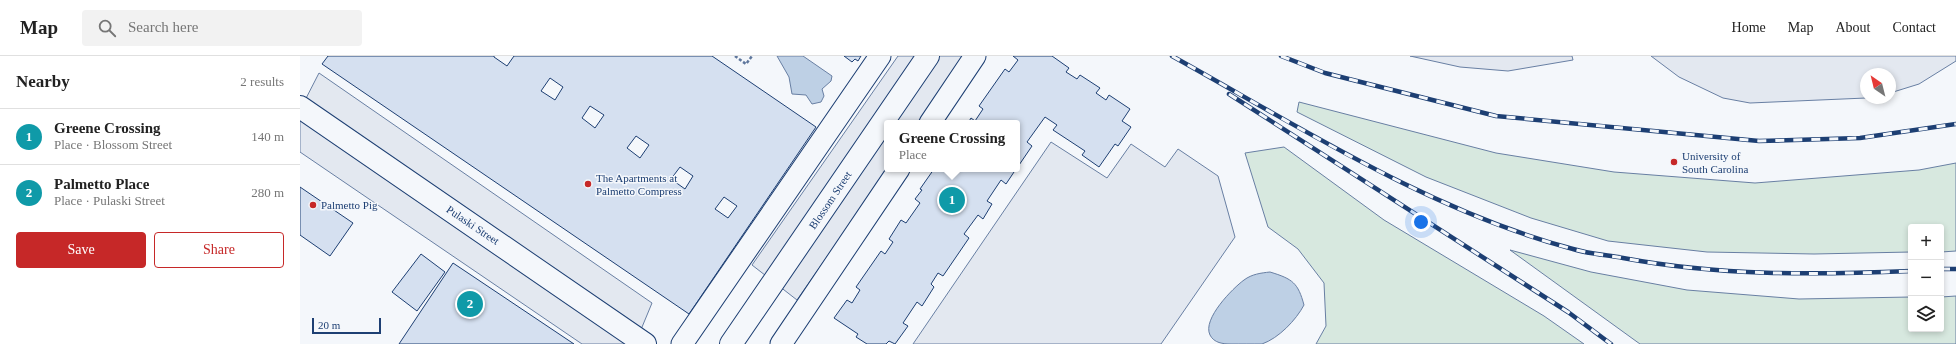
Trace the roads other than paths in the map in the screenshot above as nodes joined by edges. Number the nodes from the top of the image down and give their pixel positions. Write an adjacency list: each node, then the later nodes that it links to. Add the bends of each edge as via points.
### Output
1 (880, 56): 10 (street)
2 (928, 56): 5 (street, Blossom Street)
3 (975, 56): 7 (street)
4 (300, 107): 9 (street, Pulaski Street)
5 (884, 120)
6 (884, 120): 11 (street, Blossom Street)
7 (932, 120)
8 (897, 172): 12 (street)
9 (645, 344)
10 (682, 344)
11 (731, 344)
12 (781, 344)

